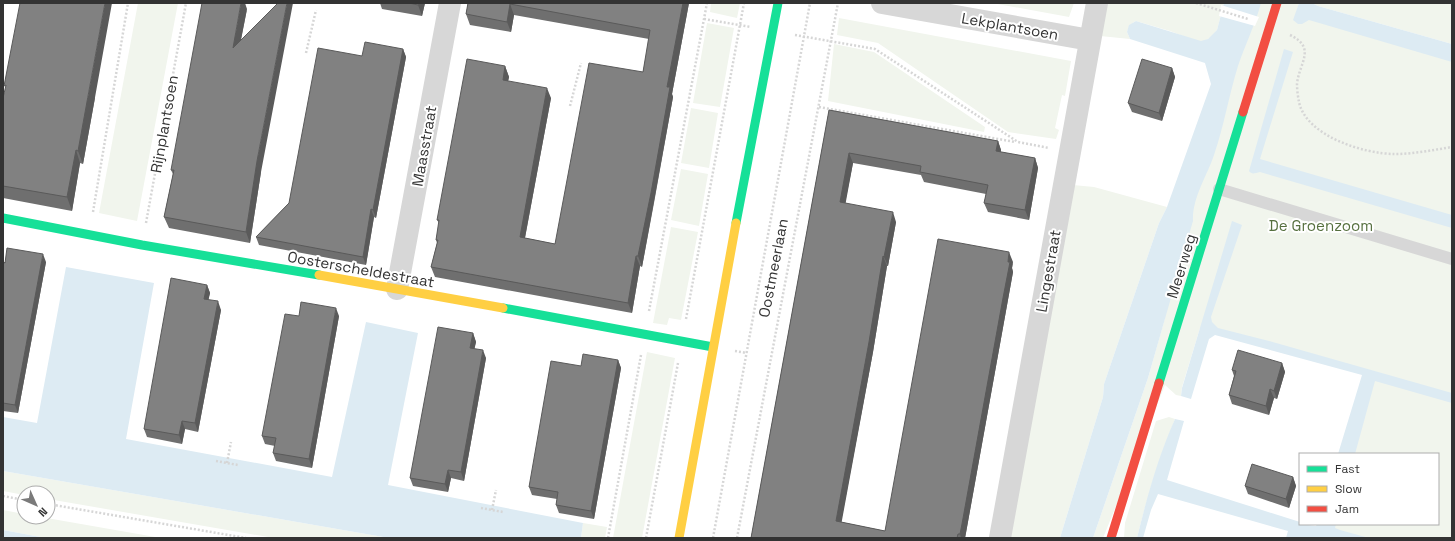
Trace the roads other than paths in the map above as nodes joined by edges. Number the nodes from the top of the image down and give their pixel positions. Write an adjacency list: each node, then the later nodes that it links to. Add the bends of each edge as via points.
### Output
1 (450, 3): 10 (street, Maasstraat)
2 (778, 3): 11 (street)
3 (882, 3): 6 (street, Lekplantsoen)
4 (1097, 3): 6 (street, Lingestraat)
5 (1277, 3): 7 (street, Meerweg)
6 (1090, 40): 13 (street, Lingestraat)
7 (1219, 189): 9 (lane); 14 (street, Meerweg)
8 (3, 218): 10 (street, Oosterscheldestraat, via 142,246)
9 (1452, 259)
10 (397, 289): 11 (street, Oosterscheldestraat)
11 (713, 347): 12 (street)
12 (679, 538)
13 (1000, 538)
14 (1111, 538)

